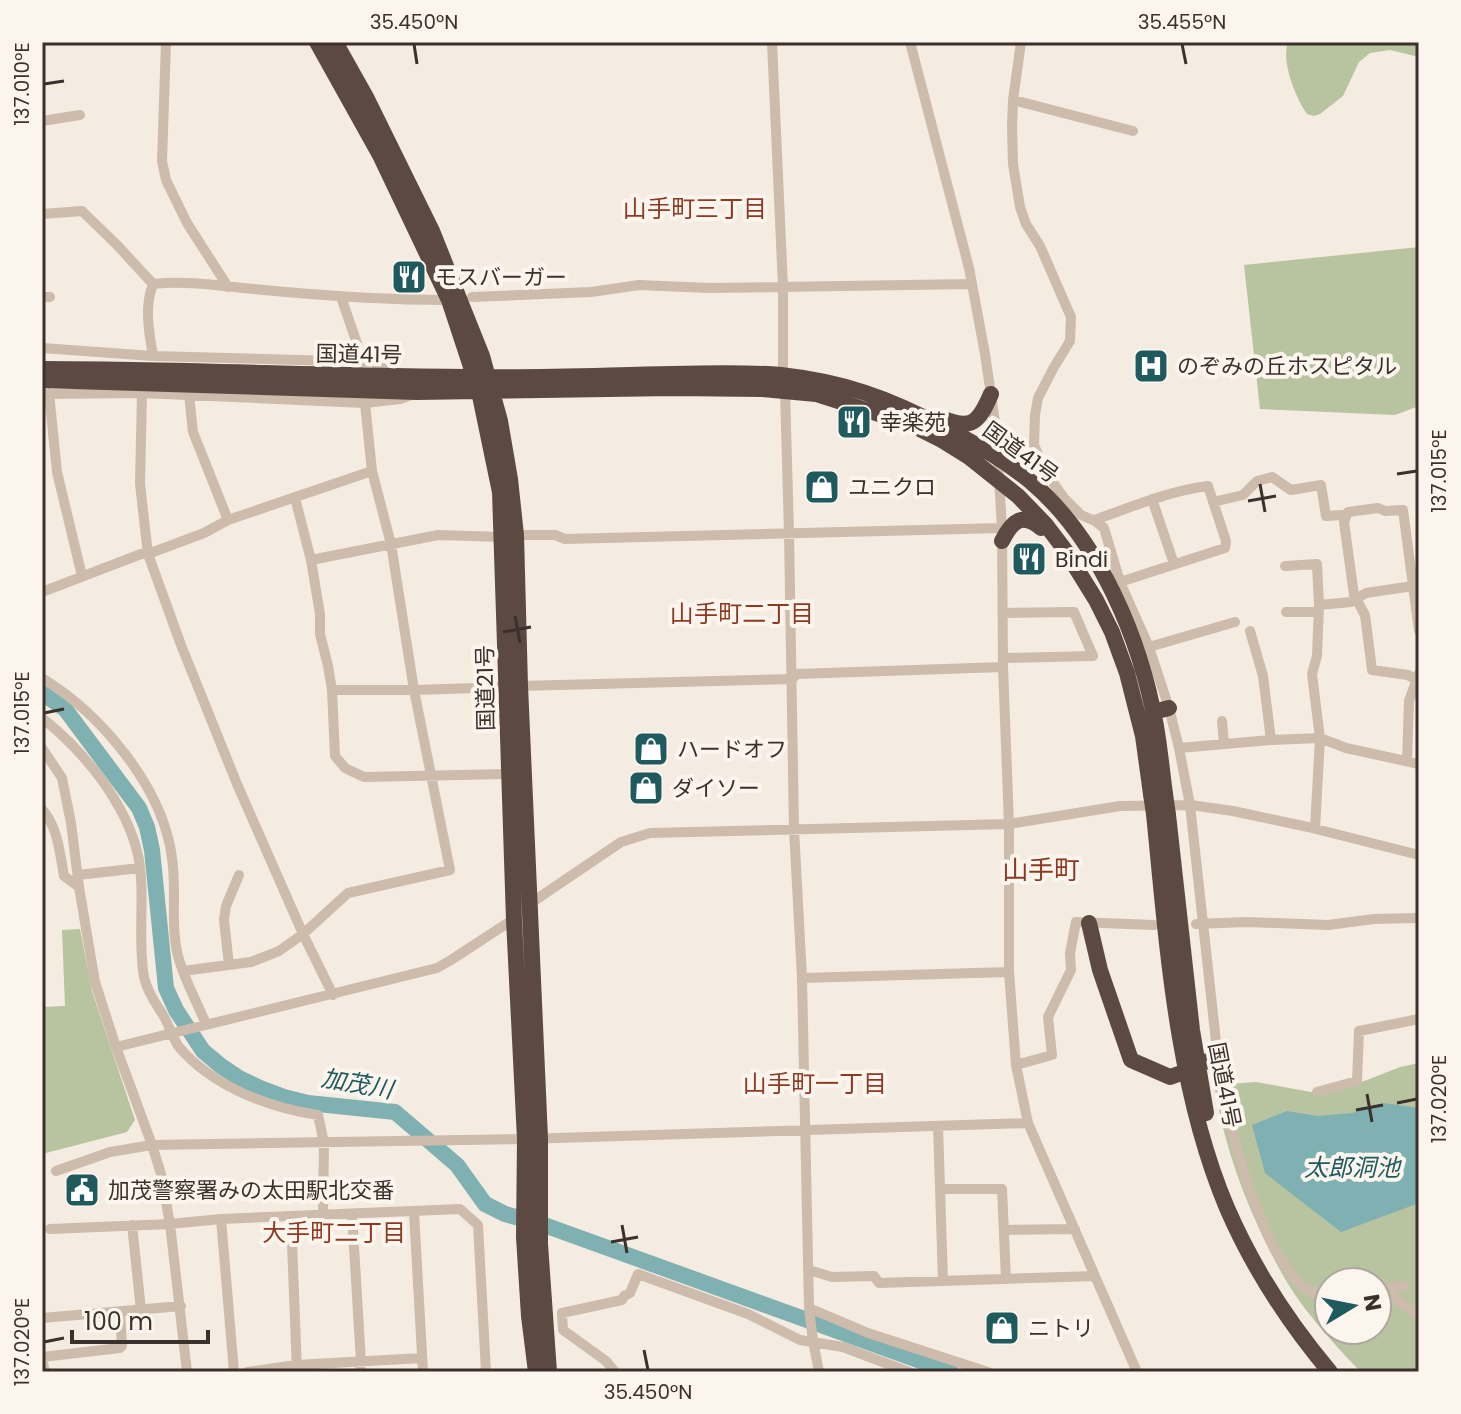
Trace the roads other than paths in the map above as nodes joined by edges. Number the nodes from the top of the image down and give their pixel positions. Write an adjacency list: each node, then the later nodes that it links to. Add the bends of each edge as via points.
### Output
1 (166, 42): 14 (street, via 166,180)
2 (317, 42): 18 (highway, 国道21号, via 380,155)
3 (335, 42): 27 (highway, 国道21号, via 432,231 482,356)
4 (772, 42): 15 (street)
5 (910, 42): 13 (street)
6 (1021, 42): 7 (street)
7 (1013, 100): 10 (street); 41 (street, via 1013,164 1020,207 1071,317 1070,341 1038,398 1034,445 1064,498)
8 (80, 115): 9 (street)
9 (42, 121)
10 (1133, 131)
11 (42, 214): 12 (street, via 82,211)
12 (153, 284): 14 (street); 23 (street, via 147,324)
13 (972, 284): 15 (street); 29 (street)
14 (228, 287): 16 (street)
15 (783, 287): 17 (street, via 639,285); 26 (street)
16 (341, 297): 18 (street); 21 (street)
17 (472, 297)
18 (449, 300): 27 (highway, 国道21号)
19 (42, 348): 23 (street)
20 (42, 362): 22 (highway)
21 (361, 362): 23 (street); 24 (street, via 379,364)
22 (72, 369): 23 (highway, 国道41号); 25 (highway, 国道41号)
23 (159, 369): 24 (highway, 国道41号); 25 (highway, 国道41号); 31 (highway, 国道41号)
24 (397, 376): 27 (highway, 国道41号)
25 (44, 383): 28 (street); 51 (street, via 57,472)
26 (784, 383): 27 (highway, 国道41号, via 700,374); 32 (highway, 国道41号, via 820,381 858,389); 35 (highway, 国道41号, via 910,424); 42 (street)
27 (484, 384): 31 (highway, 国道41号); 44 (highway, 国道21号)
28 (142, 393): 30 (street); 46 (street, via 140,484)
29 (991, 394): 32 (highway, via 972,423 957,424); 33 (street)
30 (189, 395): 31 (street); 40 (street, via 193,432)
31 (364, 398): 34 (street)
32 (909, 410): 33 (highway, 国道41号)
33 (997, 459): 35 (street); 70 (highway, 国道41号, via 1051,501 1089,551)
34 (372, 471): 36 (street); 45 (street)
35 (999, 480): 43 (street); 47 (highway, 国道41号, via 1046,525)
36 (295, 498): 40 (street); 48 (street)
37 (1152, 499): 38 (street, via 1208,486); 41 (street); 49 (street)
38 (1213, 502): 39 (street, via 1243,495 1257,481 1272,477 1291,490 1321,485 1326,516); 49 (street, via 1225,548)
39 (1345, 517): 53 (street, via 1348,512 1378,508 1403,510); 55 (street)
40 (228, 520): 46 (street)
41 (1094, 520): 52 (street, via 1104,528)
42 (789, 533): 43 (street); 44 (street); 66 (street)
43 (1002, 534): 47 (highway, via 1015,522 1032,520); 58 (street)
44 (509, 536): 45 (street, via 438,535); 67 (highway, 国道21号)
45 (391, 544): 48 (street); 69 (street)
46 (148, 554): 51 (street); 99 (street, via 237,784)
47 (1070, 558): 82 (highway, 国道41号, via 1112,632)
48 (311, 560): 68 (street)
49 (1174, 564): 52 (street)
50 (1285, 566): 56 (street, via 1317,564)
51 (82, 576): 54 (street)
52 (1120, 582): 62 (street)
53 (1413, 586): 55 (street, via 1372,591); 61 (street)
54 (42, 592)
55 (1357, 599): 56 (street); 64 (street, via 1365,615 1372,670)
56 (1319, 608): 57 (street); 73 (street, via 1312,674)
57 (1286, 612)
58 (1003, 613): 63 (street); 63 (street, via 1074,612 1093,656)
59 (1235, 622): 62 (street)
60 (1250, 631): 74 (street, via 1263,676)
61 (1419, 631)
62 (1149, 647): 70 (street)
63 (1003, 662): 66 (street, via 797,674); 85 (street)
64 (1418, 676): 78 (street, via 1409,701)
65 (42, 678): 101 (street, via 91,716 150,792 170,843 173,925)
66 (792, 679): 67 (street); 86 (street)
67 (514, 686): 69 (street); 80 (highway, 国道21号); 93 (highway, 国道21号)
68 (332, 690): 69 (street); 81 (street, via 335,756 345,768 364,777)
69 (414, 690): 81 (street)
70 (1161, 710): 77 (street); 82 (highway, 国道41号)
71 (42, 718): 89 (street, via 113,796)
72 (1222, 721): 75 (street)
73 (1320, 738): 74 (street); 78 (street); 87 (street)
74 (1271, 740): 75 (street)
75 (1224, 744): 77 (street)
76 (42, 748): 90 (street, via 62,778)
77 (1179, 748): 83 (street)
78 (1407, 761): 79 (street)
79 (1419, 764)
80 (508, 774): 81 (street); 95 (highway, 国道21号)
81 (430, 775): 99 (street, via 450,870 348,893)
82 (1158, 794): 111 (highway, 国道41号, bridge, via 1184,969)
83 (1190, 805): 85 (street, via 1120,806); 87 (street); 97 (street)
84 (42, 809): 92 (street, via 58,843 64,876)
85 (1009, 824): 86 (street); 102 (street)
86 (794, 829): 93 (street, via 637,836); 103 (street)
87 (1315, 829): 88 (street)
88 (1419, 855)
89 (140, 868): 90 (street); 107 (street, via 144,977)
90 (78, 875): 92 (street)
91 (239, 875): 100 (street, via 224,920)
92 (79, 887): 108 (street, via 95,982)
93 (528, 905): 95 (street); 116 (highway, 国道21号)
94 (1419, 918): 97 (street, via 1328,925)
95 (514, 920): 104 (street, via 437,968); 116 (highway, 国道21号)
96 (1089, 923): 98 (street); 110 (street, via 1076,922 1071,970 1048,1017 1052,1055); 111 (highway, via 1131,1060 1170,1077)
97 (1200, 924): 109 (street)
98 (1154, 925)
99 (303, 934): 100 (street, via 279,951); 104 (street)
100 (229, 965): 101 (street)
101 (183, 971): 106 (street)
102 (1009, 972): 103 (street); 110 (street)
103 (802, 978): 115 (street)
104 (333, 995): 106 (street)
105 (1419, 1019): 112 (street, via 1359,1031 1357,1081)
106 (205, 1025): 107 (street)
107 (174, 1033): 108 (street); 117 (street, via 189,1057 233,1089 293,1112 318,1115)
108 (116, 1047): 118 (street)
109 (1218, 1060): 111 (highway); 138 (street, via 1230,1131 1257,1210 1294,1278)
110 (1016, 1065): 113 (street)
111 (1192, 1067): 164 (highway, 国道41号, via 1206,1148 1226,1205 1290,1322); 165 (highway, 国道41号, via 1233,1200 1252,1241 1272,1282)
112 (1317, 1092)
113 (1028, 1123): 114 (street); 130 (street)
114 (938, 1126): 115 (street); 120 (street)
115 (806, 1131): 116 (street); 132 (street)
116 (532, 1139): 117 (street); 124 (highway, 国道21号)
117 (324, 1143): 118 (street); 123 (street)
118 (152, 1145): 119 (street, via 110,1152); 127 (street)
119 (56, 1171)
120 (940, 1189): 131 (street, via 1002,1189); 135 (street)
121 (414, 1212): 122 (street); 148 (street); 156 (street, via 460,1209 478,1225)
122 (352, 1214): 123 (street); 149 (street)
123 (323, 1215): 125 (street)
124 (531, 1215): 157 (highway, 国道21号, via 524,1237); 158 (highway, 国道21号, via 540,1244)
125 (291, 1216): 126 (street); 150 (street)
126 (221, 1219): 127 (street); 153 (street)
127 (170, 1224): 128 (street); 140 (street)
128 (132, 1225): 129 (street); 142 (street)
129 (50, 1229)
130 (1075, 1229): 131 (street); 133 (street)
131 (1004, 1230): 134 (street)
132 (809, 1270): 135 (street, via 832,1277 874,1276 879,1283); 141 (street)
133 (1095, 1276): 134 (street); 163 (street)
134 (1006, 1279): 135 (street)
135 (943, 1281)
136 (1404, 1286): 137 (street)
137 (1393, 1287)
138 (1313, 1292)
139 (1393, 1299): 144 (street)
140 (181, 1306): 142 (street); 152 (street)
141 (809, 1308): 146 (street); 162 (street)
142 (141, 1310): 143 (street)
143 (120, 1312): 145 (street); 147 (street, via 120,1348)
144 (1419, 1315)
145 (42, 1318)
146 (813, 1341): 159 (street, via 638,1274 622,1300 562,1313 563,1330); 160 (street); 161 (street)
147 (42, 1358): 151 (street)
148 (422, 1358): 149 (street); 155 (street)
149 (360, 1367): 150 (street)
150 (296, 1368): 154 (street)
151 (45, 1372)
152 (187, 1372)
153 (234, 1372)
154 (247, 1372)
155 (423, 1372)
156 (486, 1372)
157 (536, 1372)
158 (549, 1372)
159 (615, 1372)
160 (819, 1372)
161 (909, 1372)
162 (988, 1372)
163 (1137, 1372)
164 (1330, 1372)
165 (1338, 1372)

